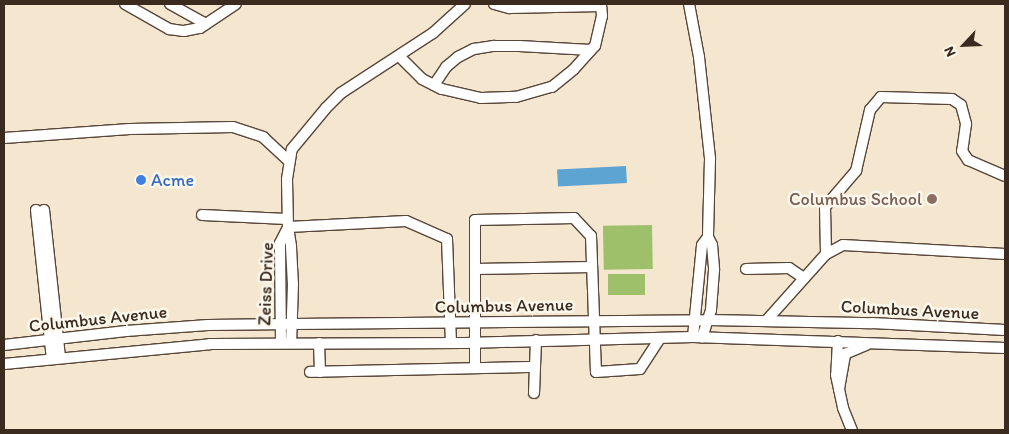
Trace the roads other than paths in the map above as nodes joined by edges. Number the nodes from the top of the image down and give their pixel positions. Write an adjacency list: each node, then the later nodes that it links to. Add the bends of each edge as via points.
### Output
1 (125, 4): 8 (street, via 169,29 184,31)
2 (170, 4): 8 (street)
3 (465, 4): 10 (street, via 433,33)
4 (494, 4): 7 (street, via 509,8)
5 (688, 4): 18 (street, via 699,57 710,159)
6 (231, 5): 8 (street)
7 (601, 5): 9 (street, via 602,16 595,46)
8 (206, 24)
9 (591, 50): 11 (street, via 519,46 474,49 446,67); 11 (street, via 552,87 516,97 481,98)
10 (399, 56): 11 (street, via 422,79); 13 (street, via 341,93 308,128)
11 (434, 85)
12 (4, 138): 13 (street, via 130,129 233,127 263,137)
13 (288, 160): 17 (street, Zeiss Drive)
14 (1005, 176): 19 (street, via 968,160 962,151 966,124 961,105 952,98 881,97 870,110 856,171 825,207)
15 (40, 210): 37 (street)
16 (202, 215): 17 (street)
17 (288, 223): 31 (street, via 406,221 447,239); 32 (street, Zeiss Drive, via 280,243); 33 (street, Zeiss Drive, via 292,247)
18 (708, 237): 25 (street, via 702,245); 26 (street, via 712,245 714,270)
19 (826, 254): 20 (street, via 842,245); 24 (street)
20 (1005, 254)
21 (592, 267): 22 (street); 22 (street, via 591,236 574,218 475,220); 29 (street)
22 (475, 269): 28 (street)
23 (746, 269): 24 (street, via 789,268)
24 (804, 278): 27 (street)
25 (695, 320): 26 (street, Columbus Avenue); 29 (street, Columbus Avenue); 35 (street)
26 (709, 320): 27 (street, Columbus Avenue); 35 (street)
27 (766, 321): 30 (street, Columbus Avenue)
28 (476, 322): 29 (street, Columbus Avenue); 31 (street, Columbus Avenue); 42 (street)
29 (595, 322): 38 (street)
30 (796, 322): 34 (street, Columbus Avenue); 40 (street)
31 (450, 323): 33 (street, Columbus Avenue); 46 (street)
32 (281, 324): 33 (street, Columbus Avenue); 37 (street, Columbus Avenue, via 208,325); 44 (street, Zeiss Drive)
33 (292, 324): 44 (street, Zeiss Drive)
34 (1005, 330)
35 (698, 337): 36 (street, Columbus Avenue); 40 (street, Columbus Avenue)
36 (660, 338): 38 (street, Columbus Avenue); 38 (street, via 640,370 596,372)
37 (54, 339): 47 (street, Columbus Avenue); 49 (street)
38 (595, 339): 39 (street, Columbus Avenue)
39 (536, 340): 42 (street, Columbus Avenue); 51 (street)
40 (794, 340): 41 (street, Columbus Avenue)
41 (838, 341): 43 (street, Columbus Avenue); 53 (street, via 836,375)
42 (475, 342): 46 (street, Columbus Avenue); 52 (street)
43 (874, 342): 48 (street, Columbus Avenue); 53 (street, via 846,354)
44 (286, 343): 45 (street, Columbus Avenue); 49 (street, Columbus Avenue, via 210,344)
45 (319, 343): 46 (street, Columbus Avenue); 52 (street, via 315,372)
46 (451, 343)
47 (4, 345)
48 (1005, 348)
49 (56, 358): 50 (street, Columbus Avenue)
50 (4, 364)
51 (535, 367): 52 (street); 54 (street)
52 (475, 368)
53 (839, 389): 55 (street)
54 (534, 393)
55 (852, 430)

